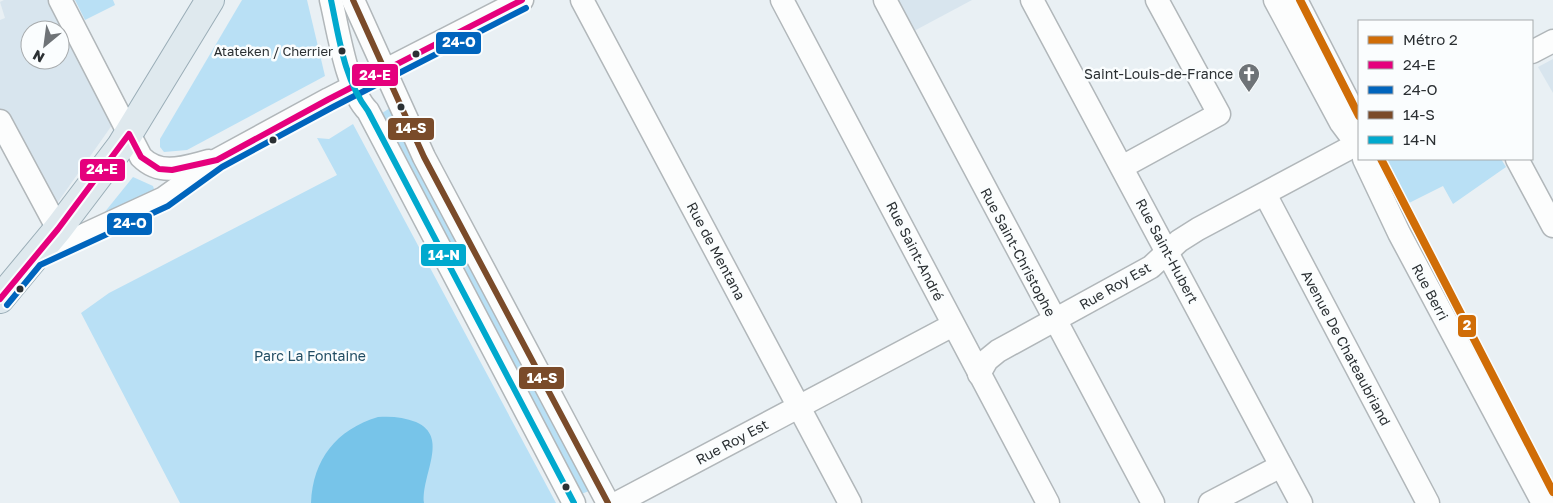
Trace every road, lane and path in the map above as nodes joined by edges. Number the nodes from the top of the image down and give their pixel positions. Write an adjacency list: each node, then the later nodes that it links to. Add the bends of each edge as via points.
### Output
1 (60, 0): 19 (street)
2 (331, 0): 16 (street)
3 (353, 0): 15 (street)
4 (522, 0): 15 (street)
5 (582, 0): 35 (street, Rue de Mentana)
6 (782, 0): 33 (street, Rue Saint-André)
7 (885, 0): 32 (street, Rue Saint-Christophe)
8 (1032, 0): 25 (street, Rue Saint-Hubert)
9 (1157, 0): 25 (street, via 1219,114)
10 (1275, 0): 20 (street, Rue Berri, via 1341,123)
11 (1296, 0): 18 (street, Rue Berri, via 1356,112)
12 (204, 3): 19 (main road)
13 (1553, 41): 14 (street)
14 (1533, 51)
15 (386, 70): 16 (street); 38 (street, via 424,157)
16 (353, 88): 22 (street); 37 (street)
17 (0, 121): 28 (street)
18 (1358, 127)
19 (129, 134): 22 (street, via 141,157 159,169 172,170); 28 (main road)
20 (1358, 140)
21 (1358, 143): 26 (street, Rue Roy Est)
22 (217, 160): 30 (street, via 164,198)
23 (1368, 160): 46 (street, Rue Berri, via 1399,233)
24 (1518, 160): 27 (street)
25 (1122, 167): 29 (street, Rue Saint-Hubert)
26 (1265, 194): 29 (street, Rue Roy Est, via 1179,241); 45 (street, Avenue De Chateaubriand)
27 (1553, 226)
28 (58, 229): 30 (main road)
29 (1167, 252): 32 (street, Rue Roy Est, via 1151,267); 36 (street, Rue Saint-Hubert)
30 (35, 258): 31 (main road)
31 (0, 299)
32 (1054, 321): 34 (street, Rue Roy Est, via 998,351 987,360); 42 (street, Rue Saint-Christophe)
33 (954, 325): 34 (street, Rue Saint-André); 35 (street, Rue Roy Est)
34 (979, 374): 41 (street, Rue Saint-André)
35 (798, 406): 39 (street, Rue Roy Est); 40 (street, Rue de Mentana)
36 (1281, 466): 43 (street); 44 (street, Rue Saint-Hubert)
37 (574, 503)
38 (608, 503)
39 (617, 503)
40 (850, 503)
41 (1048, 503)
42 (1153, 503)
43 (1210, 503)
44 (1301, 503)
45 (1428, 503)
46 (1542, 503)

